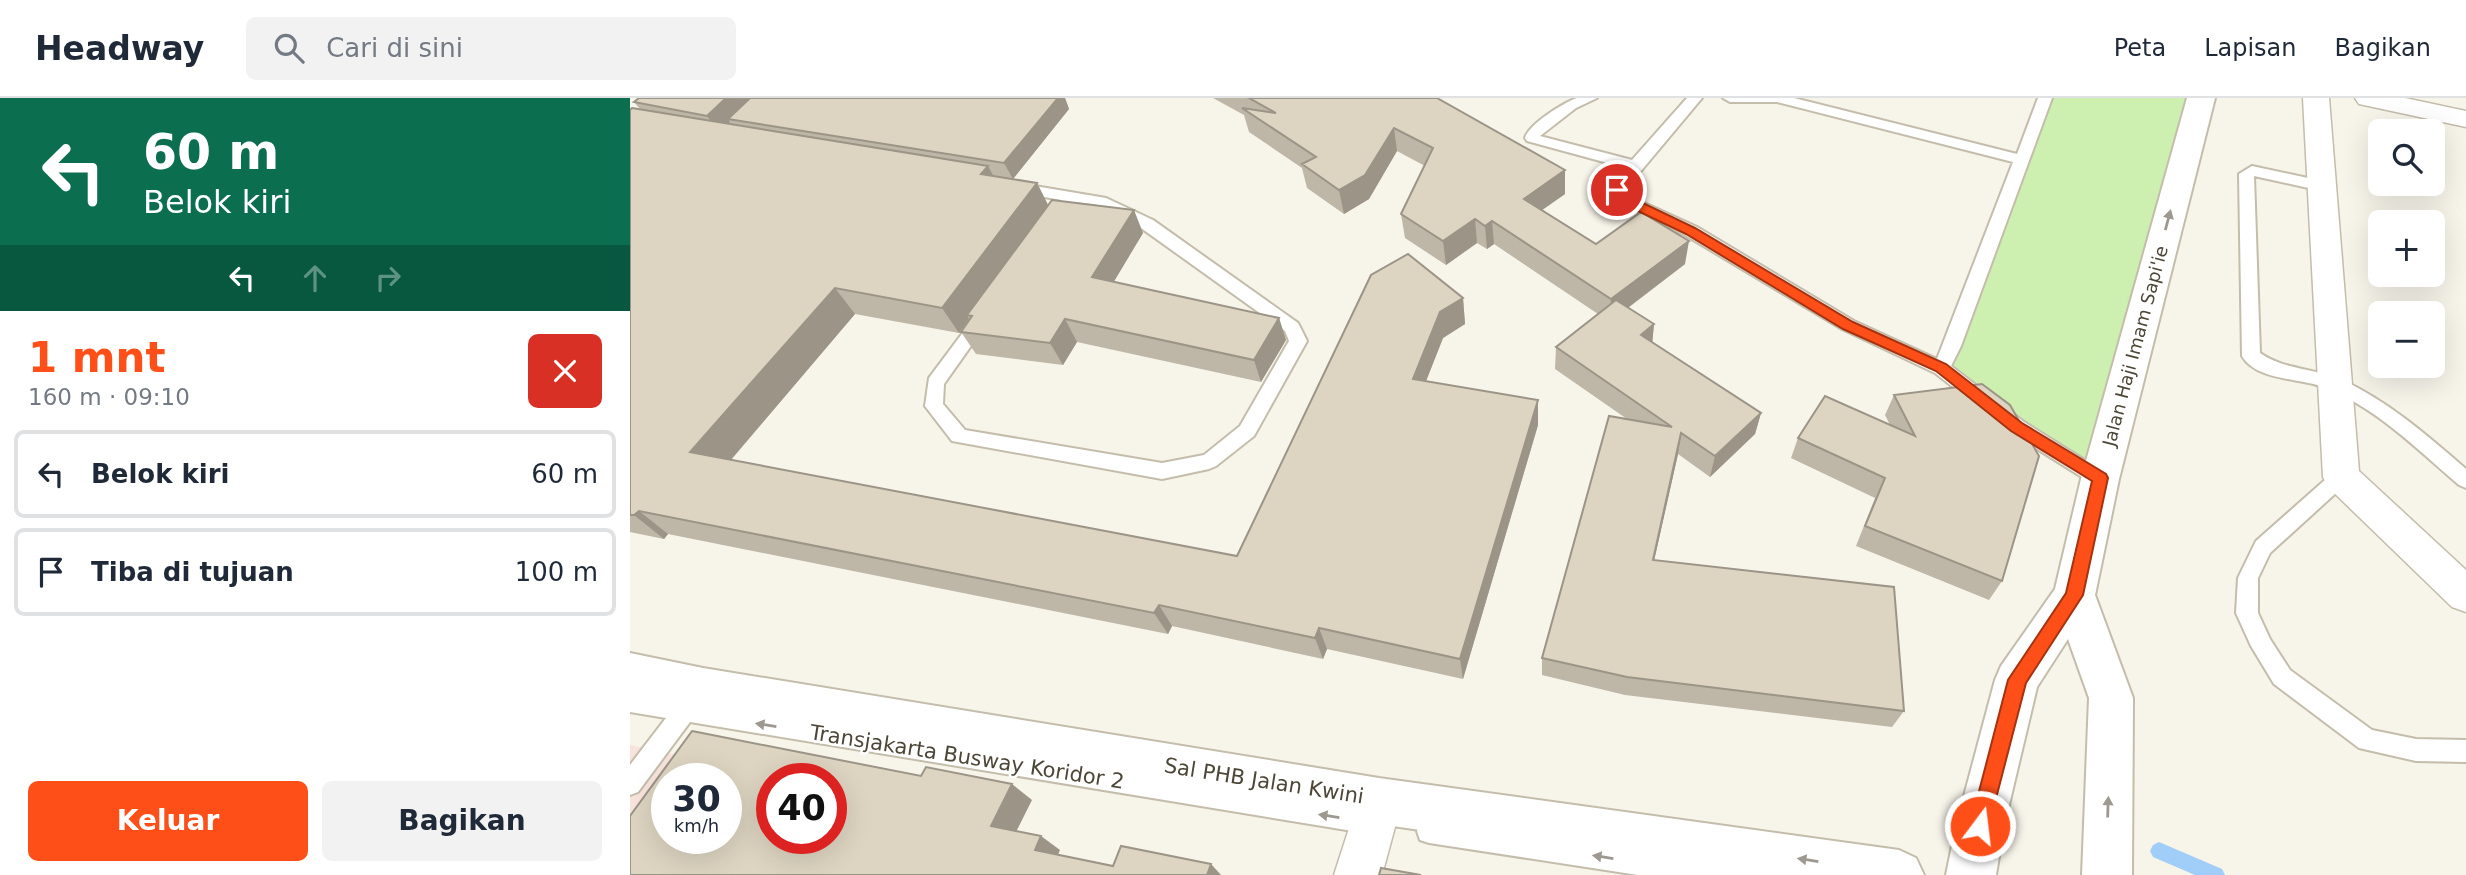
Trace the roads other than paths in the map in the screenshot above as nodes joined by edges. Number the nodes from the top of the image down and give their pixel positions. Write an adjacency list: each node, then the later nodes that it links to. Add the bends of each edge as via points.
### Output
1 (1590, 98): 11 (lane, via 1571,105 1532,138)
2 (1695, 98): 11 (lane)
3 (1730, 98): 10 (lane, via 1777,98)
4 (2045, 98): 10 (lane)
5 (2201, 98): 20 (street, Jalan Haji Imam Sapi'ie, one-way to 5)
6 (2316, 98): 13 (street)
7 (2368, 98): 8 (street)
8 (2397, 101): 9 (street)
9 (2466, 118)
10 (2022, 160): 17 (lane)
11 (1635, 166): 17 (lane, via 1617,190 1622,198 1691,231 1848,325)
12 (1004, 185): 14 (lane)
13 (2322, 186): 18 (street); 18 (lane, via 2252,171 2246,174 2251,355 2264,367)
14 (1071, 196): 15 (lane); 16 (lane, via 1101,201 1147,224 1292,327 1298,341 1247,431 1209,461 1162,471 960,436 934,406 935,383)
15 (1039, 240)
16 (991, 306)
17 (1941, 368): 20 (lane, via 2017,427)
18 (2335, 384): 19 (street); 21 (lane, via 2403,427)
19 (2342, 477): 23 (street); 25 (lane, via 2263,547 2248,578 2247,613 2281,677 2367,740 2416,751)
20 (2100, 478): 22 (street, Jalan Haji Imam Sapi'ie)
21 (2466, 480)
22 (2074, 595): 31 (street, Jalan Haji Imam Sapi'ie, via 2017,680); 32 (street, one-way to 22, via 2111,698)
23 (2466, 595)
24 (654, 696): 26 (lane); 27 (street, Sal PHB Jalan Kwini, one-way to 24)
25 (2466, 751)
26 (630, 784)
27 (1376, 812): 28 (street); 29 (lane, one-way to 27); 30 (street, Sal PHB Jalan Kwini, one-way to 27)
28 (1358, 875)
29 (1719, 875)
30 (1899, 875)
31 (1971, 875)
32 (2107, 875)

